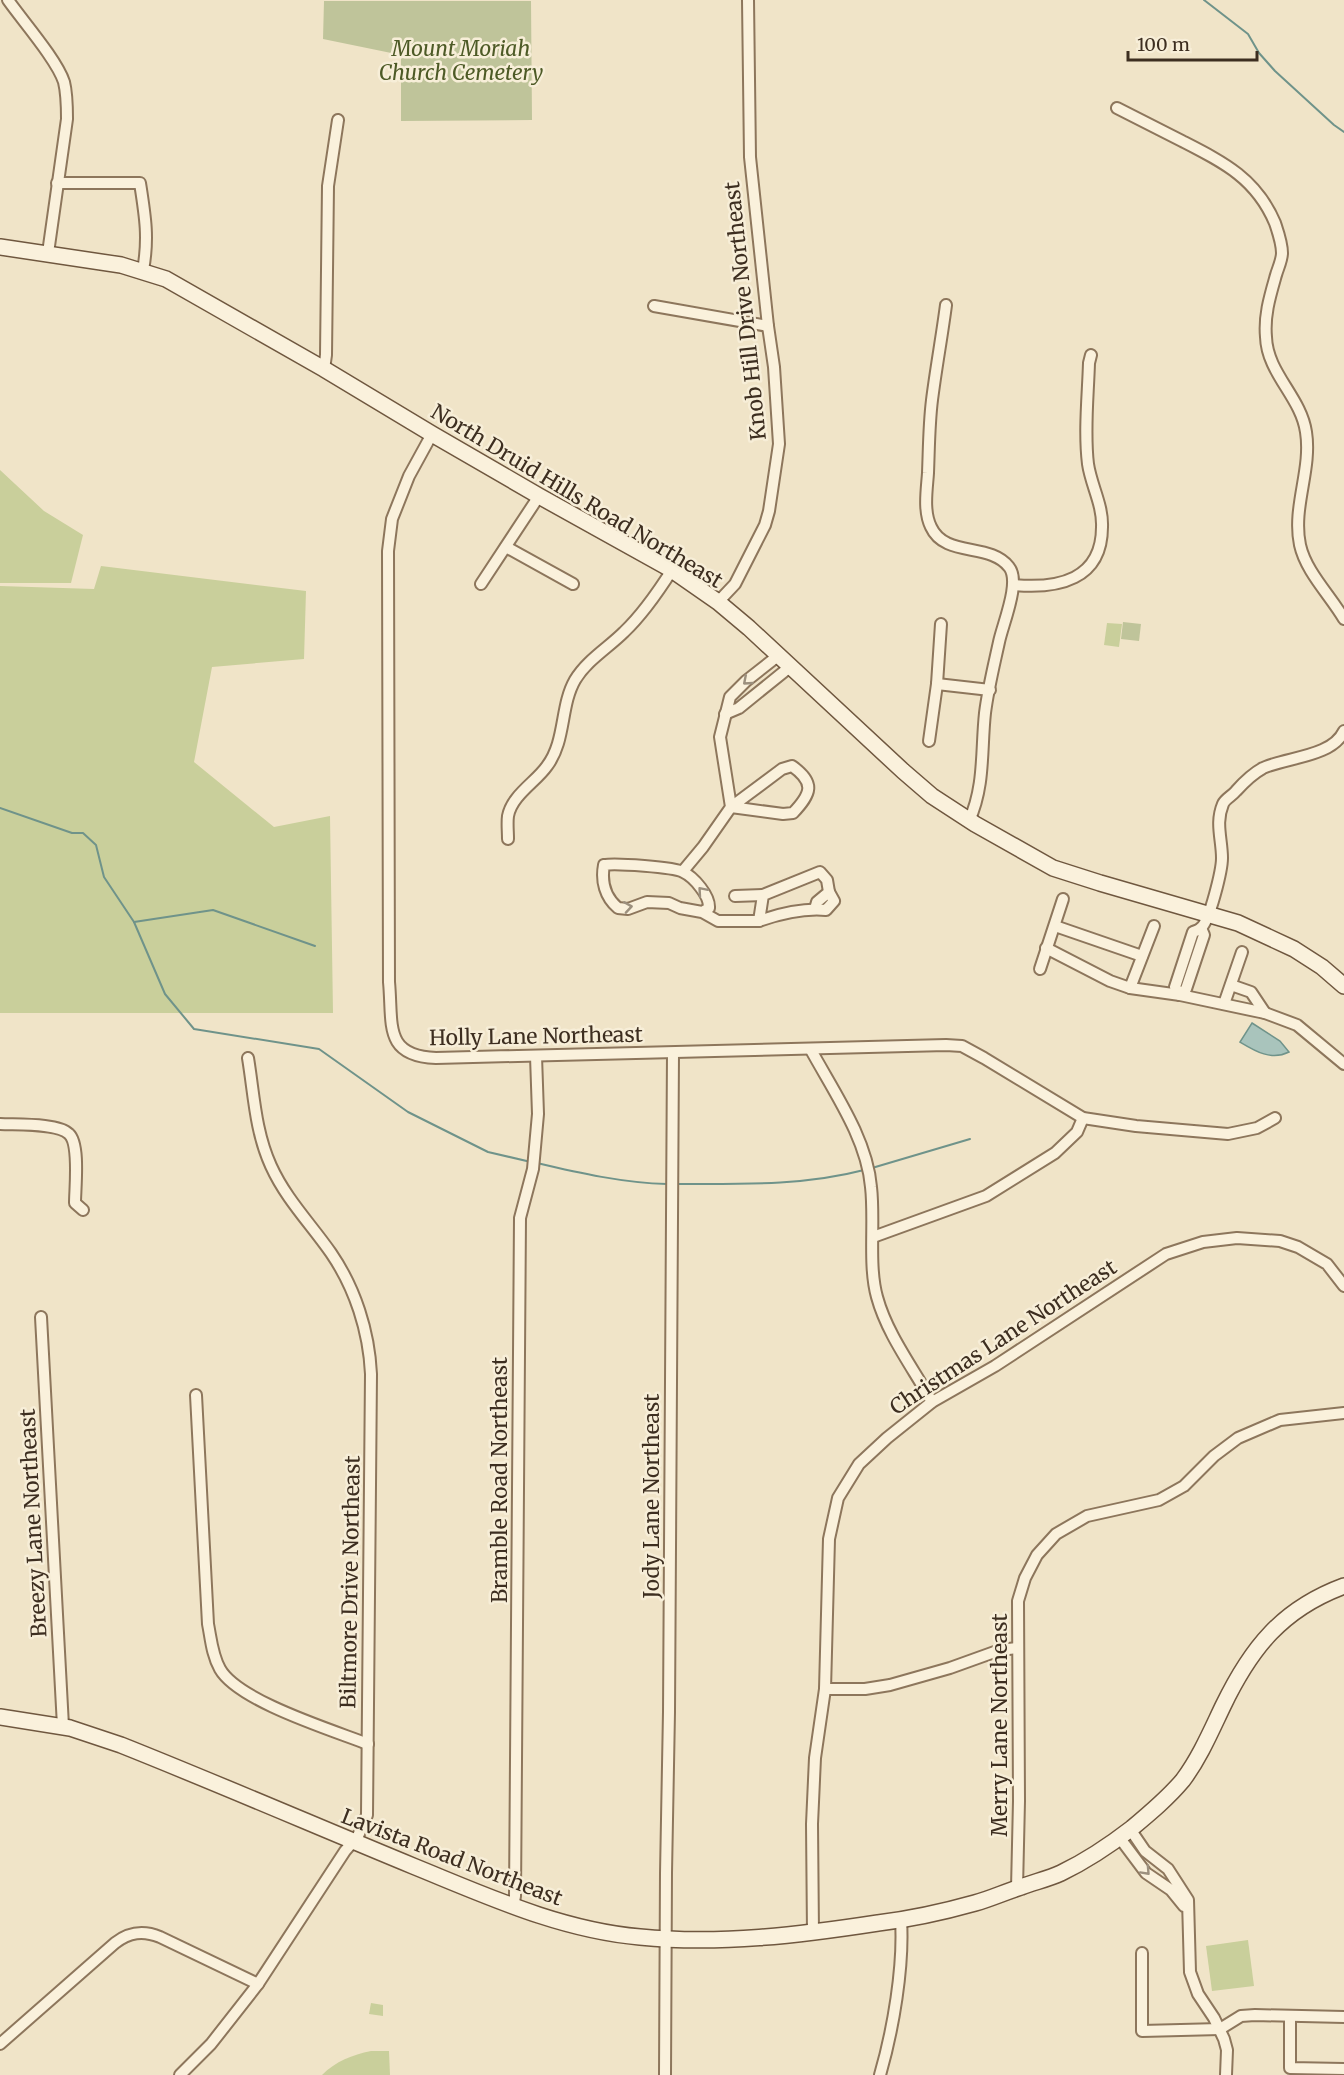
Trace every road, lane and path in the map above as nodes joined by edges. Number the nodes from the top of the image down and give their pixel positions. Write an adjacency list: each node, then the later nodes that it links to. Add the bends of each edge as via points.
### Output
1 (8, 0): 5 (street, via 63,80 67,119)
2 (748, 0): 11 (street, Knob Hill Drive Northeast, via 750,157)
3 (1117, 108): 22 (street, via 1223,162 1244,177 1269,209 1279,232 1282,254 1266,311 1268,357 1306,432 1306,476 1298,523 1301,546 1311,569)
4 (338, 120): 13 (street, via 328,186)
5 (57, 183): 7 (street); 8 (street, via 140,183 147,230)
6 (0, 247): 7 (main road, North Druid Hills Road Northeast)
7 (48, 253): 8 (main road, North Druid Hills Road Northeast)
8 (143, 270): 13 (main road, North Druid Hills Road Northeast, via 166,279)
9 (946, 305): 20 (street, via 932,401 927,505 930,526 950,546 999,559 1010,567)
10 (654, 306): 11 (street)
11 (768, 326): 21 (street, Knob Hill Drive Northeast, via 779,444 770,511 735,585)
12 (1091, 355): 20 (street, via 1086,448 1102,526 1100,547 1092,565 1077,578 1033,587)
13 (324, 369): 14 (main road, North Druid Hills Road Northeast)
14 (432, 434): 15 (main road, North Druid Hills Road Northeast); 55 (street, Holly Lane Northeast, via 409,476 393,519 388,551 389,982 394,1031 402,1050 419,1058)
15 (539, 496): 16 (street); 17 (main road, North Druid Hills Road Northeast)
16 (506, 547): 18 (street); 19 (street)
17 (672, 570): 21 (main road, North Druid Hills Road Northeast); 33 (street, via 625,631 577,677 569,691 561,732 548,766 512,805)
18 (481, 584)
19 (573, 584)
20 (1014, 585): 27 (street)
21 (718, 602): 24 (main road, North Druid Hills Road Northeast)
22 (1344, 619)
23 (941, 624): 26 (street)
24 (779, 655): 25 (main road, North Druid Hills Road Northeast); 28 (street, one-way to 28, via 730,697)
25 (791, 666): 28 (street); 32 (main road, North Druid Hills Road Northeast, via 903,771)
26 (937, 684): 27 (street); 30 (street)
27 (990, 690): 32 (street, via 981,781)
28 (726, 714): 31 (street, via 720,749)
29 (1344, 731): 39 (street, via 1321,750 1263,769 1223,802 1218,823 1222,859)
30 (929, 741)
31 (731, 807): 31 (street, via 794,813 806,799 807,779 792,766 782,769); 34 (street)
32 (969, 820): 39 (main road, North Druid Hills Road Northeast, via 1053,868)
33 (508, 838)
34 (682, 871): 38 (street, one-way to 34, via 709,908 707,895); 38 (street, one-way to 38, via 616,863 604,865 602,881 618,908 628,909 647,902 669,903)
35 (763, 895): 36 (street); 40 (street); 40 (street, via 820,872 834,901 826,910 775,915)
36 (735, 896)
37 (1063, 899): 41 (street)
38 (702, 912): 40 (street, via 718,921)
39 (1210, 914): 48 (main road, North Druid Hills Road Northeast, via 1294,950); 50 (street, via 1201,928 1193,932 1190,960 1175,987)
40 (759, 921)
41 (1055, 926): 43 (street); 45 (street)
42 (1154, 926): 45 (street)
43 (1046, 948): 46 (street); 49 (street)
44 (1242, 952): 47 (street)
45 (1142, 956): 49 (street)
46 (1040, 969)
47 (1231, 985): 51 (street); 52 (street, via 1251,992)
48 (1344, 986)
49 (1130, 988): 50 (street)
50 (1180, 995): 51 (street)
51 (1224, 1004): 52 (street)
52 (1265, 1013): 57 (street, via 1298,1025)
53 (812, 1050): 54 (street, Holly Lane Northeast); 58 (street, Holly Lane Northeast, via 962,1046); 62 (street, via 862,1145 872,1187)
54 (673, 1053): 55 (street, Holly Lane Northeast); 81 (street, Jody Lane Northeast)
55 (536, 1056): 77 (street, Bramble Road Northeast, via 538,1114 533,1169 520,1218)
56 (248, 1058): 73 (street, Biltmore Drive Northeast, via 255,1116 270,1164 290,1200 342,1270 366,1336 371,1374)
57 (1344, 1065)
58 (1083, 1118): 59 (street, via 1228,1134 1257,1128); 62 (street, via 1077,1132 1055,1153 986,1196)
59 (1275, 1119)
60 (0, 1124): 61 (street, via 47,1127 70,1134 75,1146 75,1203)
61 (83, 1210)
62 (873, 1237): 66 (street, via 876,1295 888,1327)
63 (1344, 1286): 66 (street, Christmas Lane Northeast, via 1328,1264 1280,1241 1237,1238 1203,1242 1166,1254 995,1366)
64 (40, 1317): 72 (street, Breezy Lane Northeast)
65 (196, 1395): 73 (street, via 208,1624 220,1670 233,1684 265,1703)
66 (932, 1402): 70 (street, Christmas Lane Northeast, via 859,1464 838,1498 829,1539)
67 (1344, 1413): 69 (street, Merry Lane Northeast, via 1280,1420 1238,1438 1184,1486 1159,1500 1087,1516 1056,1534 1025,1578 1018,1601)
68 (1344, 1586): 74 (main road, Lavista Road Northeast, via 1298,1609 1262,1641 1251,1654 1204,1747 1183,1779 1162,1803)
69 (1017, 1648): 70 (street, via 890,1685); 76 (street, Merry Lane Northeast)
70 (825, 1689): 80 (street, Christmas Lane Northeast, via 815,1758)
71 (0, 1717): 72 (main road, Lavista Road Northeast)
72 (63, 1726): 75 (main road, Lavista Road Northeast, via 138,1752)
73 (368, 1744): 75 (street, Biltmore Drive Northeast, via 367,1815)
74 (1125, 1833): 76 (main road, Lavista Road Northeast, via 1058,1874); 78 (street, one-way to 78, via 1146,1873 1179,1898); 78 (street, via 1174,1878 1188,1900)
75 (354, 1841): 77 (main road, Lavista Road Northeast); 83 (street, Biltmore Drive Northeast)
76 (1017, 1888): 79 (main road, Lavista Road Northeast, via 979,1902)
77 (513, 1907): 81 (main road, Lavista Road Northeast, via 582,1928)
78 (1187, 1915): 86 (street, via 1190,1972 1198,1994)
79 (901, 1920): 80 (main road, Lavista Road Northeast); 91 (street, via 895,2007)
80 (813, 1933): 81 (main road, Lavista Road Northeast)
81 (666, 1939): 90 (street, Jody Lane Northeast)
82 (1142, 1953): 86 (street, via 1142,2031)
83 (258, 1984): 87 (street, via 154,1935 131,1934 115,1943); 89 (street, Biltmore Drive Northeast, via 211,2044)
84 (1290, 2016): 85 (street); 86 (street, via 1241,2016); 88 (street, via 1290,2068)
85 (1344, 2017)
86 (1220, 2030): 92 (street, via 1227,2050)
87 (0, 2044)
88 (1344, 2068)
89 (180, 2075)
90 (665, 2075)
91 (880, 2075)
92 (1226, 2075)

